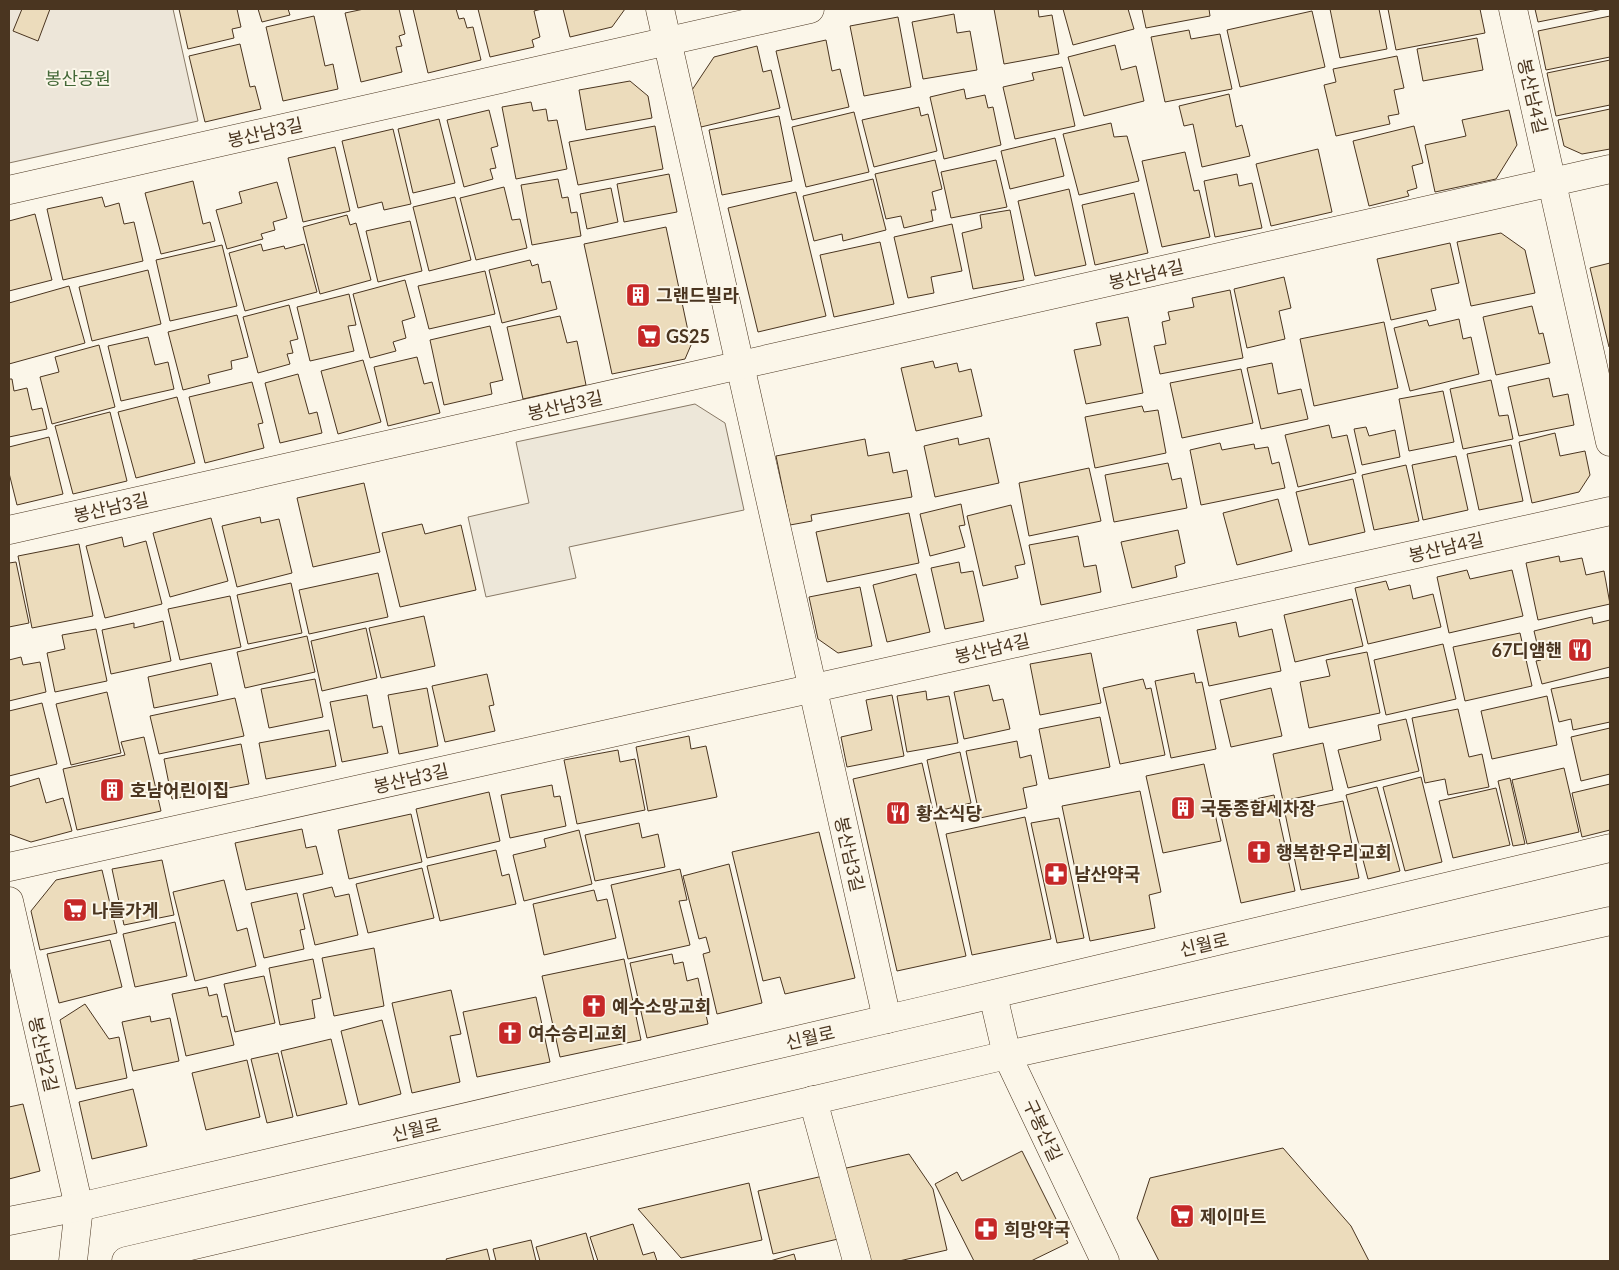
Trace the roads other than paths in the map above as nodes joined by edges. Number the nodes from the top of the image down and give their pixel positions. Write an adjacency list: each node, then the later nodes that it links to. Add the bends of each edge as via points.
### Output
1 (660, 9): 4 (street, 봉산남3길)
2 (810, 9): 4 (street)
3 (1513, 9): 6 (street, 봉산남4길)
4 (667, 41): 7 (street, 봉산남3길); 8 (street, 봉산남3길)
5 (1610, 170): 6 (street)
6 (1552, 183): 8 (street, 봉산남4길); 9 (street, 봉산남4길)
7 (9, 190)
8 (740, 366): 11 (street, 봉산남3길); 12 (street, 봉산남3길)
9 (1610, 442)
10 (1610, 511): 12 (street, 봉산남4길)
11 (9, 530)
12 (813, 688): 14 (street, 봉산남3길); 18 (street, 봉산남3길)
13 (1610, 848): 17 (street, 신월로)
14 (9, 867)
15 (9, 901): 21 (street, 봉산남2길)
16 (1610, 921): 19 (street)
17 (993, 994): 18 (street, 신월로); 19 (street, 구봉산길)
18 (887, 1019): 21 (street, 신월로)
19 (1008, 1055): 20 (street); 26 (street, 구봉산길)
20 (813, 1100): 24 (street); 25 (street)
21 (78, 1207): 22 (street, 신월로); 23 (street, 봉산남2길)
22 (9, 1221)
23 (73, 1261)
24 (126, 1261)
25 (856, 1261)
26 (1105, 1261)

